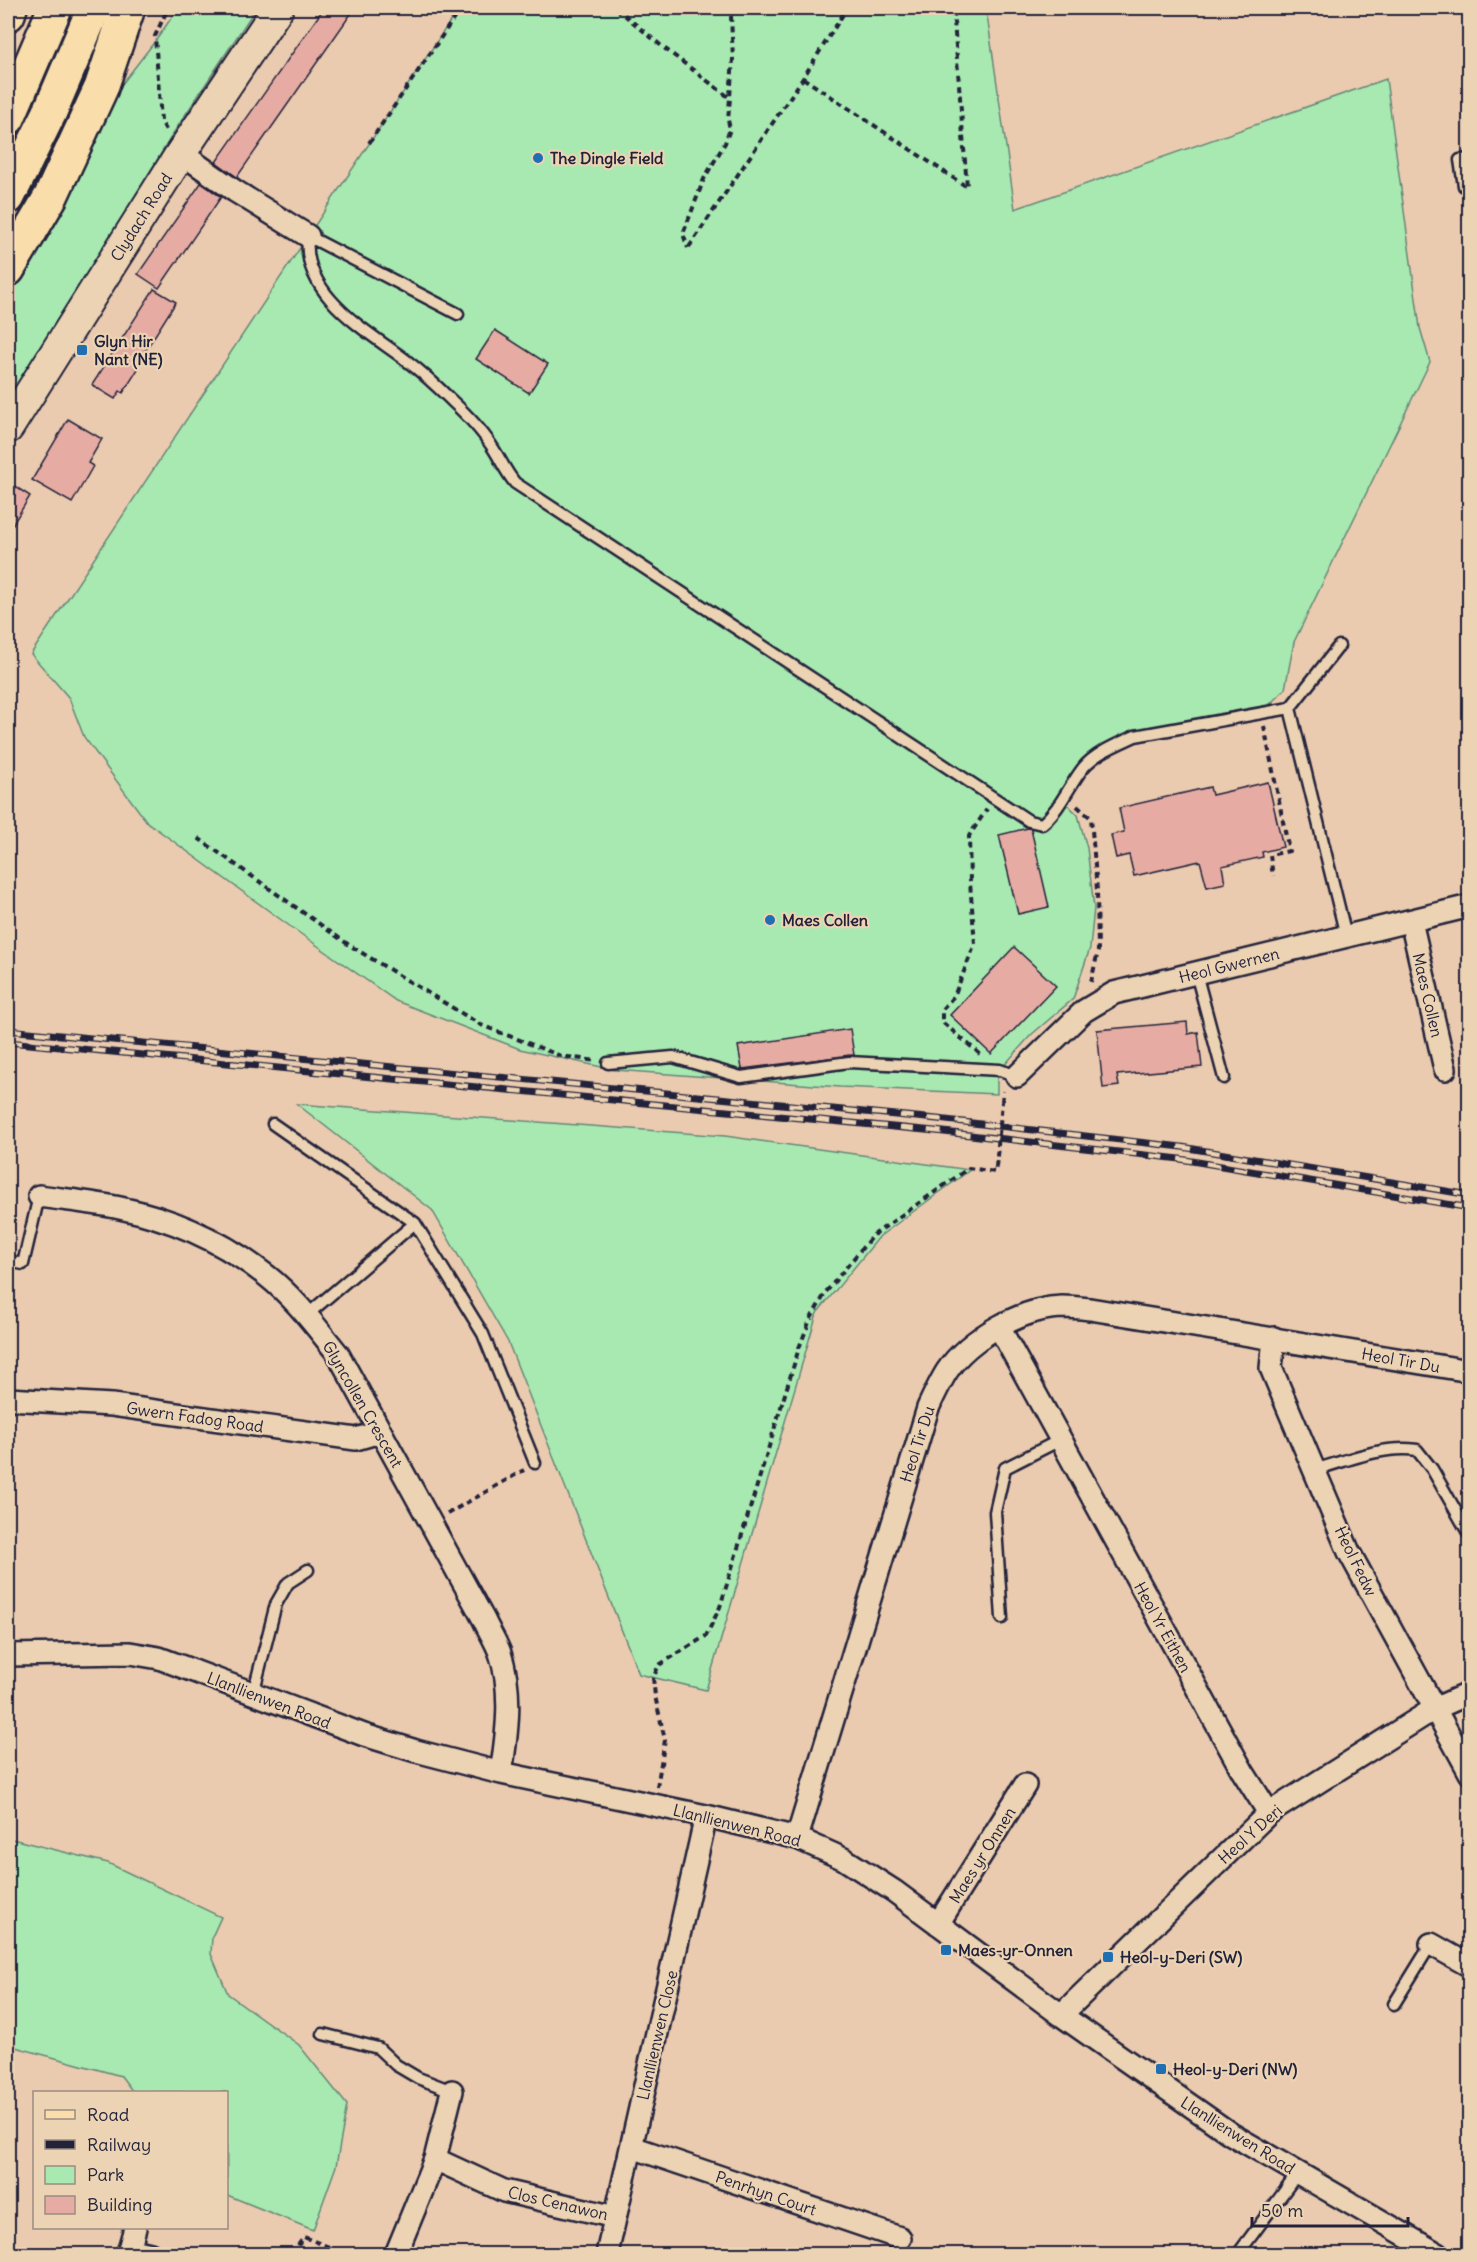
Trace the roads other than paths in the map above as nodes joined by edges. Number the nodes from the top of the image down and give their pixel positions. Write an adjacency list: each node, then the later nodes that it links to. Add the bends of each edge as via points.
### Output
1 (10, 8): 6 (main road)
2 (55, 8): 7 (main road)
3 (94, 8): 11 (main road)
4 (128, 8): 13 (main road, via 101,88 51,196)
5 (278, 8): 8 (main road, Clydach Road)
6 (8, 14)
7 (8, 118)
8 (181, 153): 12 (street); 15 (main road, Clydach Road)
9 (1470, 159): 10 (lane, via 1460,160)
10 (1464, 186)
11 (8, 197)
12 (308, 236): 14 (lane); 17 (lane, via 306,251 316,280 367,333 410,363 467,416 515,483 1029,821 1042,824 1052,816 1085,765 1135,736)
13 (8, 269)
14 (458, 314)
15 (8, 428)
16 (1339, 646): 17 (lane)
17 (1290, 708): 20 (lane)
18 (1470, 906): 19 (street, Heol Gwernen)
19 (1411, 921): 20 (street, Heol Gwernen); 23 (street, Maes Collen)
20 (1346, 936): 21 (street, Heol Gwernen)
21 (1196, 973): 24 (street, Heol Gwernen, via 1114,993 1084,1011); 25 (lane)
22 (608, 1063): 24 (lane, via 673,1057 741,1077 849,1062)
23 (1445, 1069)
24 (1007, 1078)
25 (1224, 1078)
26 (273, 1124): 28 (lane)
27 (39, 1196): 29 (lane, via 23,1264); 30 (street, Glyncollen Crescent, via 119,1208 198,1233 269,1277)
28 (415, 1222): 30 (lane); 37 (lane, via 483,1334)
29 (8, 1261)
30 (307, 1315): 35 (street, Glyncollen Crescent, via 338,1354)
31 (999, 1327): 32 (street, Heol Tir Du, via 1029,1314 1060,1307); 36 (street, Heol Yr Eithen); 51 (street, Heol Tir Du, via 972,1343 948,1370 928,1408)
32 (1274, 1338): 33 (street, Heol Tir Du); 38 (street, Heol Fedw, via 1271,1368)
33 (1470, 1371)
34 (8, 1399): 35 (street, Gwern Fadog Road, via 112,1405 356,1439)
35 (380, 1432): 46 (street, Glyncollen Crescent, via 501,1654 507,1691 507,1735)
36 (1060, 1440): 41 (lane, via 1005,1468 995,1512); 49 (street, Heol Yr Eithen)
37 (535, 1463)
38 (1314, 1470): 39 (lane, via 1376,1453 1417,1450); 45 (street, Heol Fedw, via 1349,1552)
39 (1470, 1536)
40 (308, 1570): 44 (lane, via 288,1583 276,1604)
41 (1002, 1618)
42 (8, 1655): 44 (street, Llanllienwen Road, via 130,1653 159,1658)
43 (1470, 1693): 45 (street, Heol Y Deri)
44 (253, 1694): 46 (street, Llanllienwen Road, via 364,1735)
45 (1434, 1709): 47 (street, Heol Fedw); 49 (street, Heol Y Deri)
46 (501, 1773): 50 (street, Llanllienwen Road)
47 (1470, 1773)
48 (1025, 1785): 52 (street, Maes yr Onnen)
49 (1269, 1813): 56 (street, Heol Y Deri)
50 (706, 1816): 51 (street, Llanllienwen Road); 59 (street, Llanllienwen Close)
51 (797, 1838): 52 (street, Llanllienwen Road, via 844,1859)
52 (938, 1924): 56 (street, Llanllienwen Road)
53 (1431, 1944): 54 (street); 55 (lane)
54 (1470, 1966)
55 (1394, 2004)
56 (1061, 2015): 61 (street, Llanllienwen Road, via 1231,2134)
57 (323, 2034): 58 (lane, via 378,2048 418,2078)
58 (452, 2091): 60 (street)
59 (632, 2147): 62 (street, Llanllienwen Close); 64 (street, Penrhyn Court)
60 (435, 2159): 62 (street, Clos Cenawon, via 504,2191); 66 (street)
61 (1298, 2173): 68 (lane); 69 (street, Llanllienwen Road)
62 (615, 2217): 67 (street, Llanllienwen Close)
63 (134, 2229): 65 (street, via 129,2249)
64 (900, 2239)
65 (150, 2254)
66 (396, 2254)
67 (607, 2254)
68 (1238, 2254)
69 (1438, 2254)

